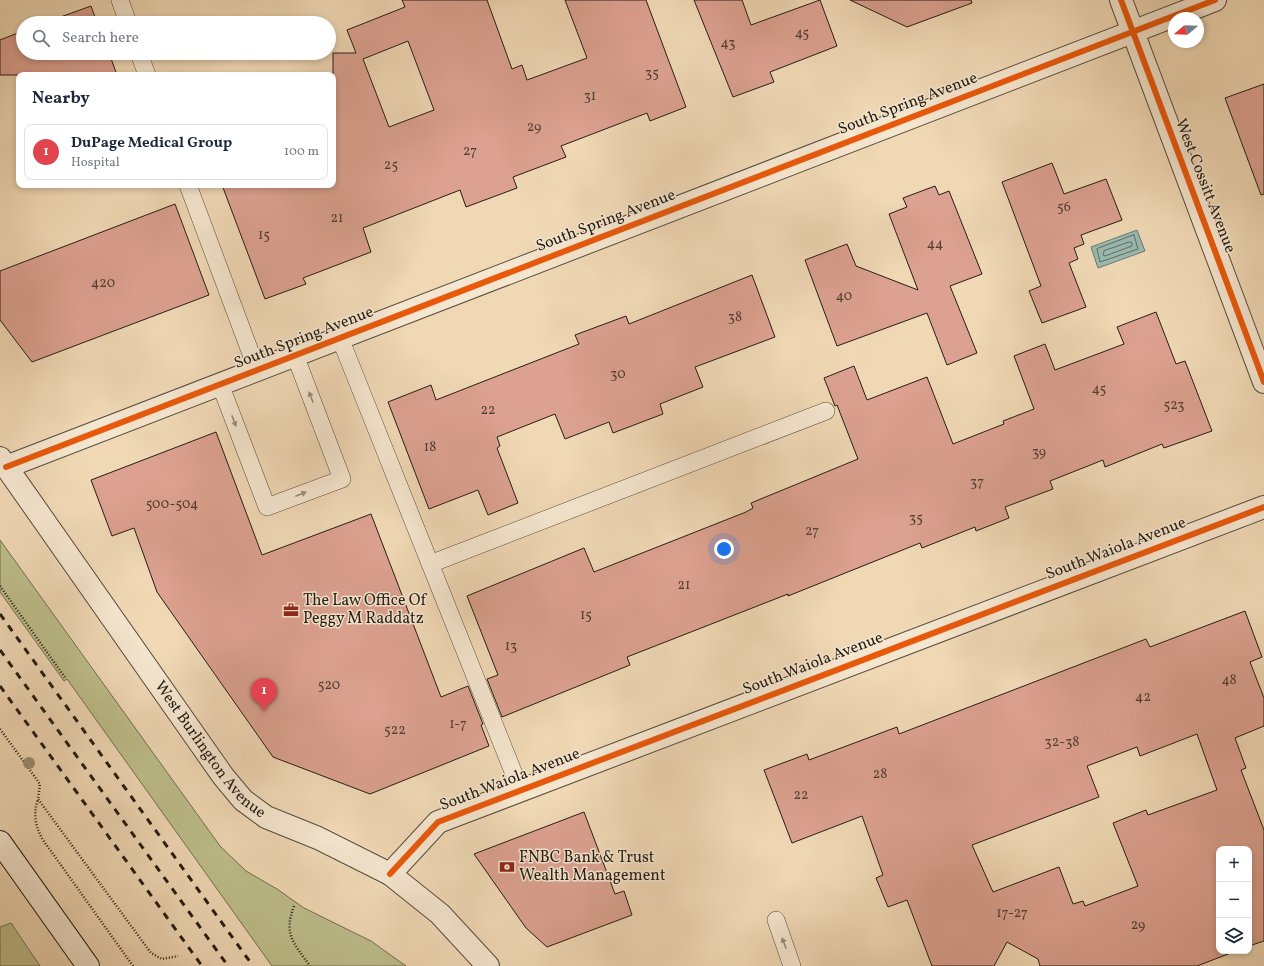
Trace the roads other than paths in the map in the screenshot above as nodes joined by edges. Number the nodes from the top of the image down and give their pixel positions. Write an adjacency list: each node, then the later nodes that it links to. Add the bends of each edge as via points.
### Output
1 (120, 0): 4 (lane)
2 (1121, 0): 5 (street, West Cossitt Avenue)
3 (1215, 0): 5 (street, South Spring Avenue)
4 (126, 16)
5 (1133, 31): 9 (street, South Spring Avenue); 12 (street, West Cossitt Avenue)
6 (142, 60): 7 (lane)
7 (146, 72)
8 (189, 188): 11 (lane)
9 (340, 338): 10 (street, South Spring Avenue); 17 (lane)
10 (295, 356): 11 (street, South Spring Avenue); 13 (lane, one-way to 10, via 267,508 342,479)
11 (257, 370): 13 (street, South Spring Avenue)
12 (1264, 382)
13 (220, 384): 15 (street, South Spring Avenue)
14 (826, 412): 17 (lane)
15 (3, 462): 20 (street, West Burlington Avenue, via 223,776 243,800 266,817 318,838)
16 (1264, 507): 18 (street, South Waiola Avenue)
17 (430, 564): 18 (lane)
18 (520, 789): 20 (street, South Waiola Avenue, via 438,822)
19 (0, 842): 22 (street)
20 (390, 874): 23 (street, West Burlington Avenue, via 440,914)
21 (776, 920): 24 (lane, one-way to 21)
22 (88, 966)
23 (488, 966)
24 (792, 966)

